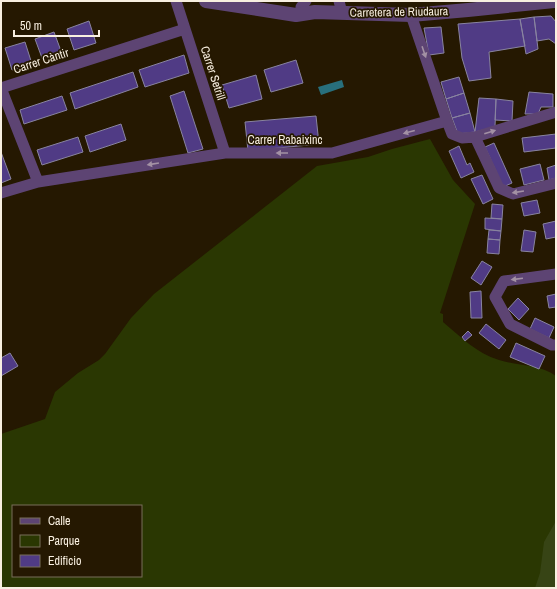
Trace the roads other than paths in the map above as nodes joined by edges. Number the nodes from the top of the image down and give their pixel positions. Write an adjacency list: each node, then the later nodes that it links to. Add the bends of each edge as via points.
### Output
1 (176, 1): 9 (street, Carrer Setrill)
2 (206, 1): 5 (street, Carretera de Riudaura, via 296,15)
3 (261, 1): 5 (street, Carretera de Riudaura)
4 (555, 2): 6 (street, Carretera de Riudaura)
5 (308, 6): 7 (street, Carretera de Riudaura)
6 (467, 6): 8 (street, Carretera de Riudaura)
7 (340, 7): 8 (street, Carretera de Riudaura)
8 (411, 15): 11 (street, one-way to 11)
9 (185, 29): 13 (street, Carrer Setrill); 14 (street, Carrer Càntir, via 1,88)
10 (556, 112): 12 (street, one-way to 10)
11 (447, 121): 12 (street, via 452,134 462,138); 13 (street, Carrer Rabaixinc, one-way to 13, via 332,153)
12 (475, 136): 15 (street, one-way to 12, via 513,194 499,188)
13 (225, 153): 14 (street, Carrer Rabaixinc, one-way to 14)
14 (38, 182): 16 (street, Carrer Rabaixinc)
15 (556, 182)
16 (1, 193)
17 (556, 274): 18 (street, one-way to 18, via 504,281 495,297 510,324)
18 (556, 345)

